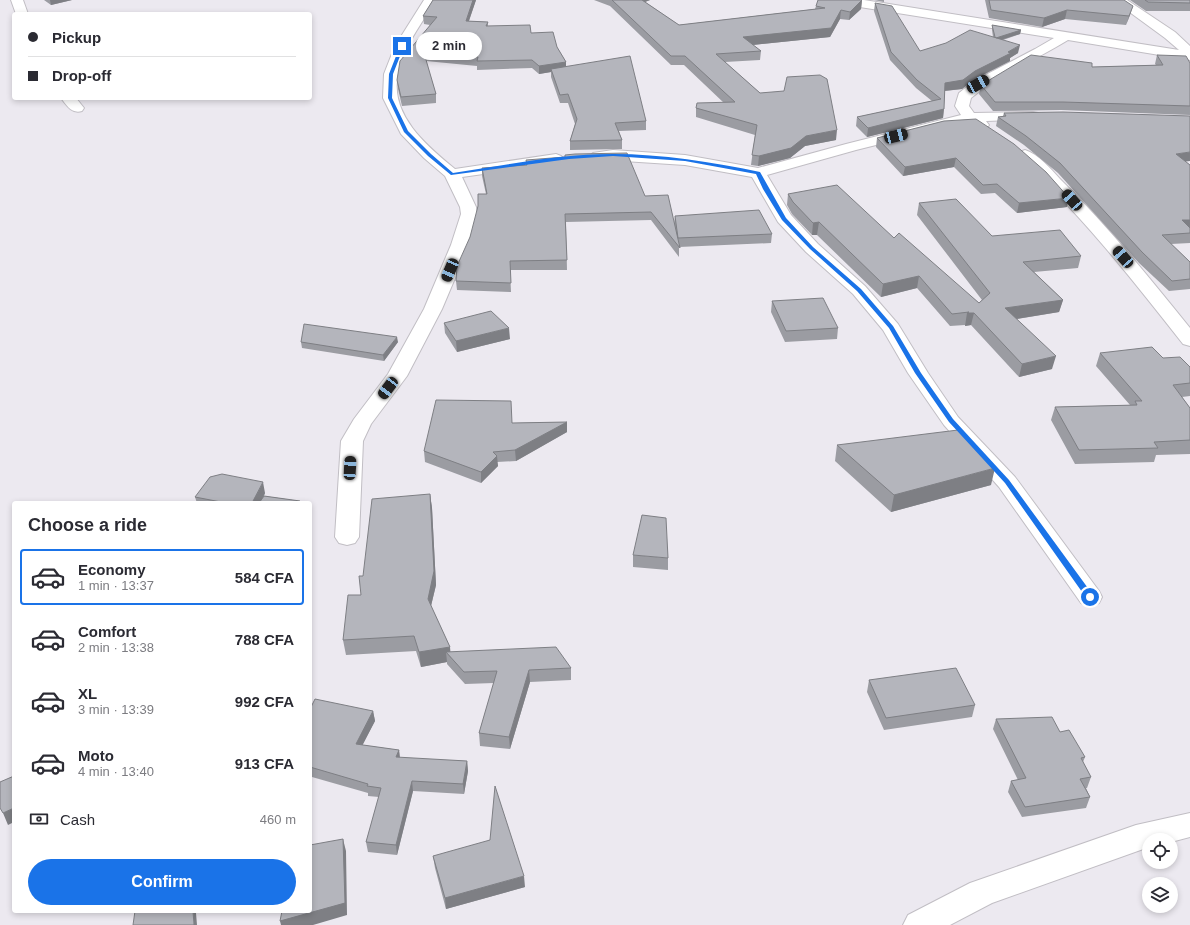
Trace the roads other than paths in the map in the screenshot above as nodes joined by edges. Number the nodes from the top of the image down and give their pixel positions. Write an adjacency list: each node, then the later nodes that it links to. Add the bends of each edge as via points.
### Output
1 (17, 0): 5 (street)
2 (430, 0): 16 (street, via 402,46 391,74 390,98 406,131)
3 (841, 0): 6 (street)
4 (1120, 0): 7 (street, via 1170,35)
5 (21, 12)
6 (1064, 36): 8 (street); 10 (street, via 1040,52 978,84 964,96 962,106)
7 (1190, 53)
8 (1190, 56)
9 (1045, 116): 10 (street)
10 (970, 117): 11 (street); 15 (street)
11 (994, 133)
12 (1012, 145): 17 (street, via 1056,182 1133,269)
13 (569, 157): 16 (street)
14 (584, 157): 15 (street, via 613,155 685,160)
15 (758, 173): 19 (street, via 784,218 812,248 859,290 891,328 951,421 1007,482)
16 (452, 174): 18 (street, via 469,214 460,245 433,309 397,376 361,423 352,441)
17 (1190, 340)
18 (347, 537)
19 (1090, 597)
20 (1190, 825): 21 (street, via 1136,838 981,893)
21 (919, 925)

